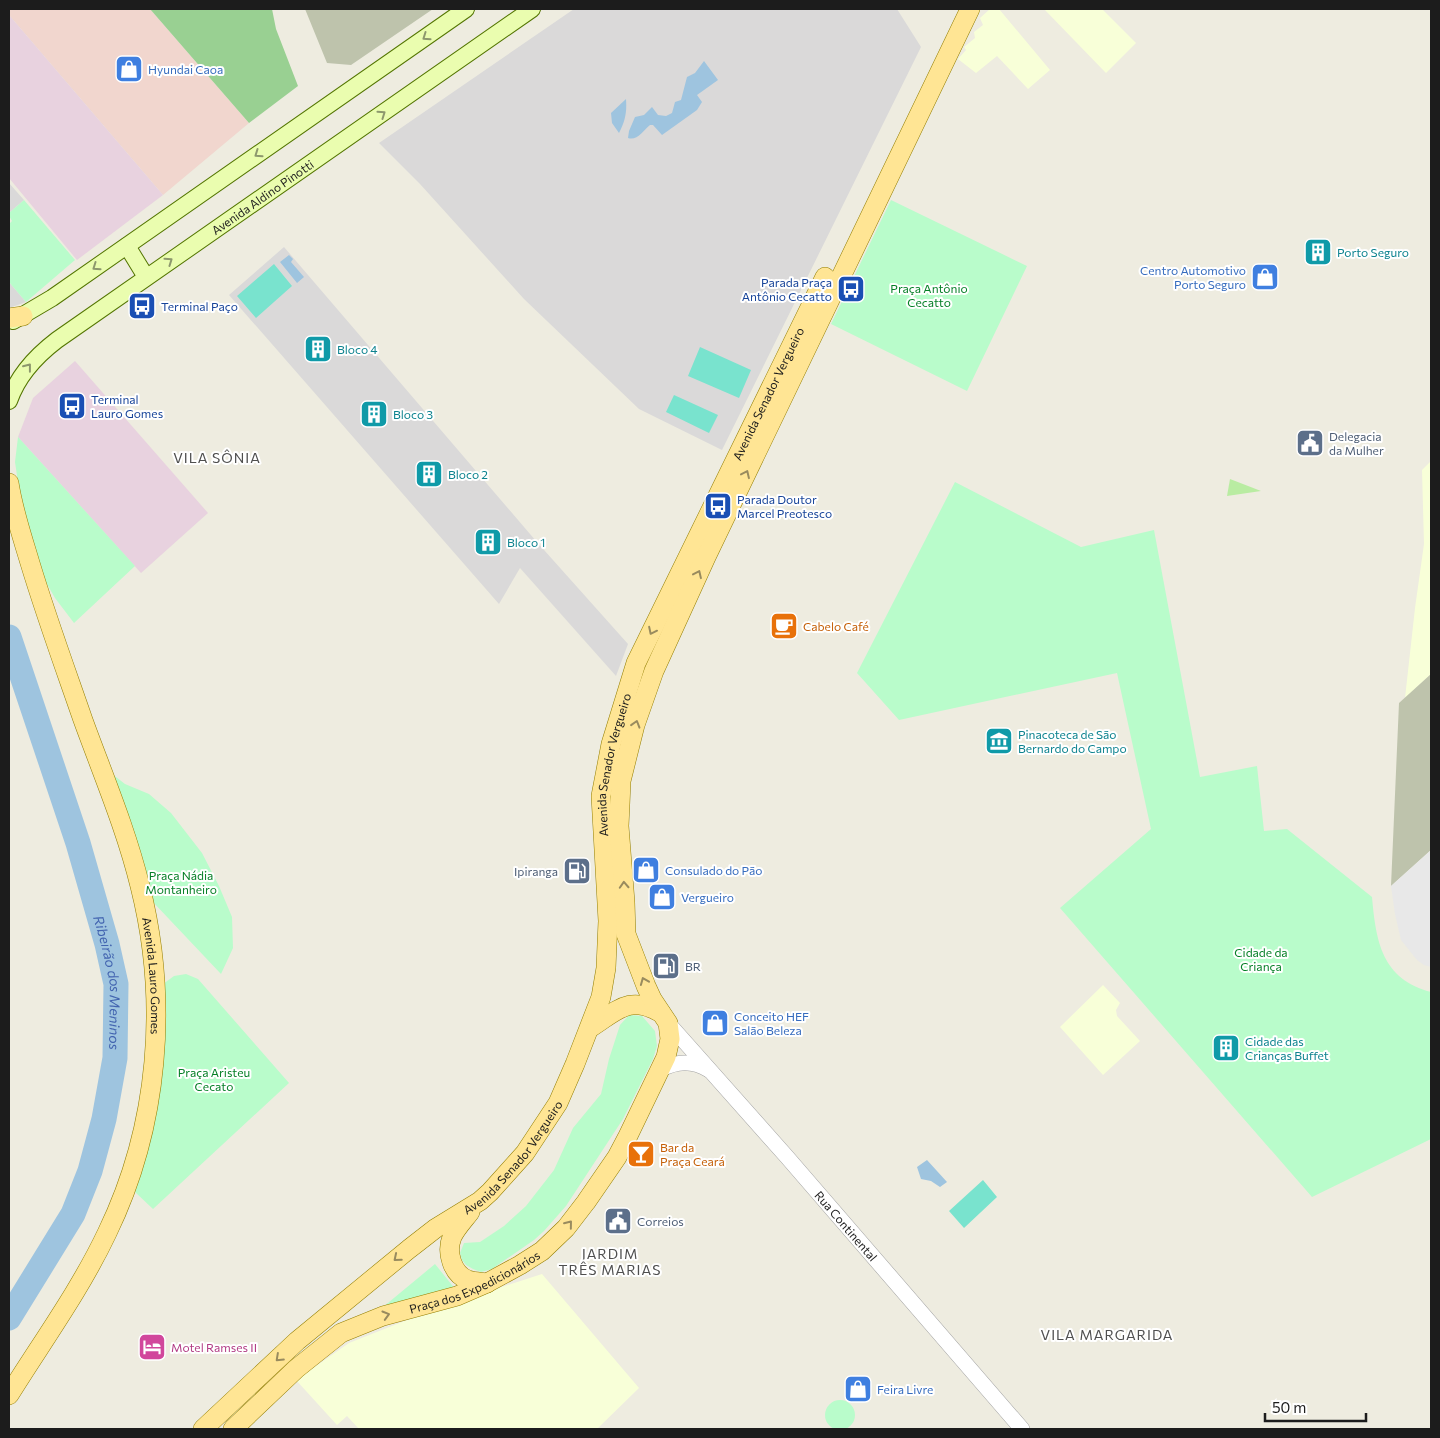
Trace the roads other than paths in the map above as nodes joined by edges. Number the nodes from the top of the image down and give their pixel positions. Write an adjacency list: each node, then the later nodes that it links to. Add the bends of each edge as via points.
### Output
1 (466, 9): 5 (main road, one-way to 5)
2 (532, 9): 6 (main road, Avenida Aldino Pinotti, one-way to 2)
3 (957, 9): 14 (main road, Avenida Senador Vergueiro, one-way to 14, via 629,680 601,796 608,921 606,968 601,997)
4 (970, 9): 12 (main road, Avenida Senador Vergueiro, one-way to 4, via 619,826 621,781 635,725 654,671)
5 (127, 246): 6 (main road); 7 (main road, one-way to 7)
6 (146, 277): 8 (main road, Avenida Aldino Pinotti, one-way to 6, via 22,375 46,348)
7 (13, 319)
8 (9, 401)
9 (9, 483): 11 (main road, Avenida Lauro Gomes)
10 (9, 527): 11 (main road)
11 (31, 565): 19 (main road, Avenida Lauro Gomes, via 140,887 154,963 156,1025 155,1061 145,1124 121,1202 87,1272)
12 (626, 934): 13 (main road, Praça dos Expedicionários, one-way to 12, via 646,986)
13 (664, 1018): 14 (main road, via 644,1005 634,1004); 15 (main road, Praça dos Expedicionários, via 670,1033); 16 (street, Rua Continental)
14 (590, 1028): 17 (main road, Avenida Senador Vergueiro, via 558,1103 525,1153)
15 (660, 1070): 16 (street, via 686,1062); 18 (main road, Praça dos Expedicionários, one-way to 15, via 530,1260 566,1228 617,1157)
16 (712, 1072): 22 (street, Rua Continental)
17 (480, 1201): 18 (main road, via 455,1232 449,1252 452,1265 464,1278); 20 (main road, Avenida Senador Vergueiro, one-way to 20, via 436,1228 297,1341)
18 (487, 1283): 21 (main road, Praça dos Expedicionários, one-way to 18, via 296,1369 341,1333 362,1323 457,1296)
19 (9, 1395)
20 (203, 1429)
21 (234, 1429)
22 (1022, 1429)

